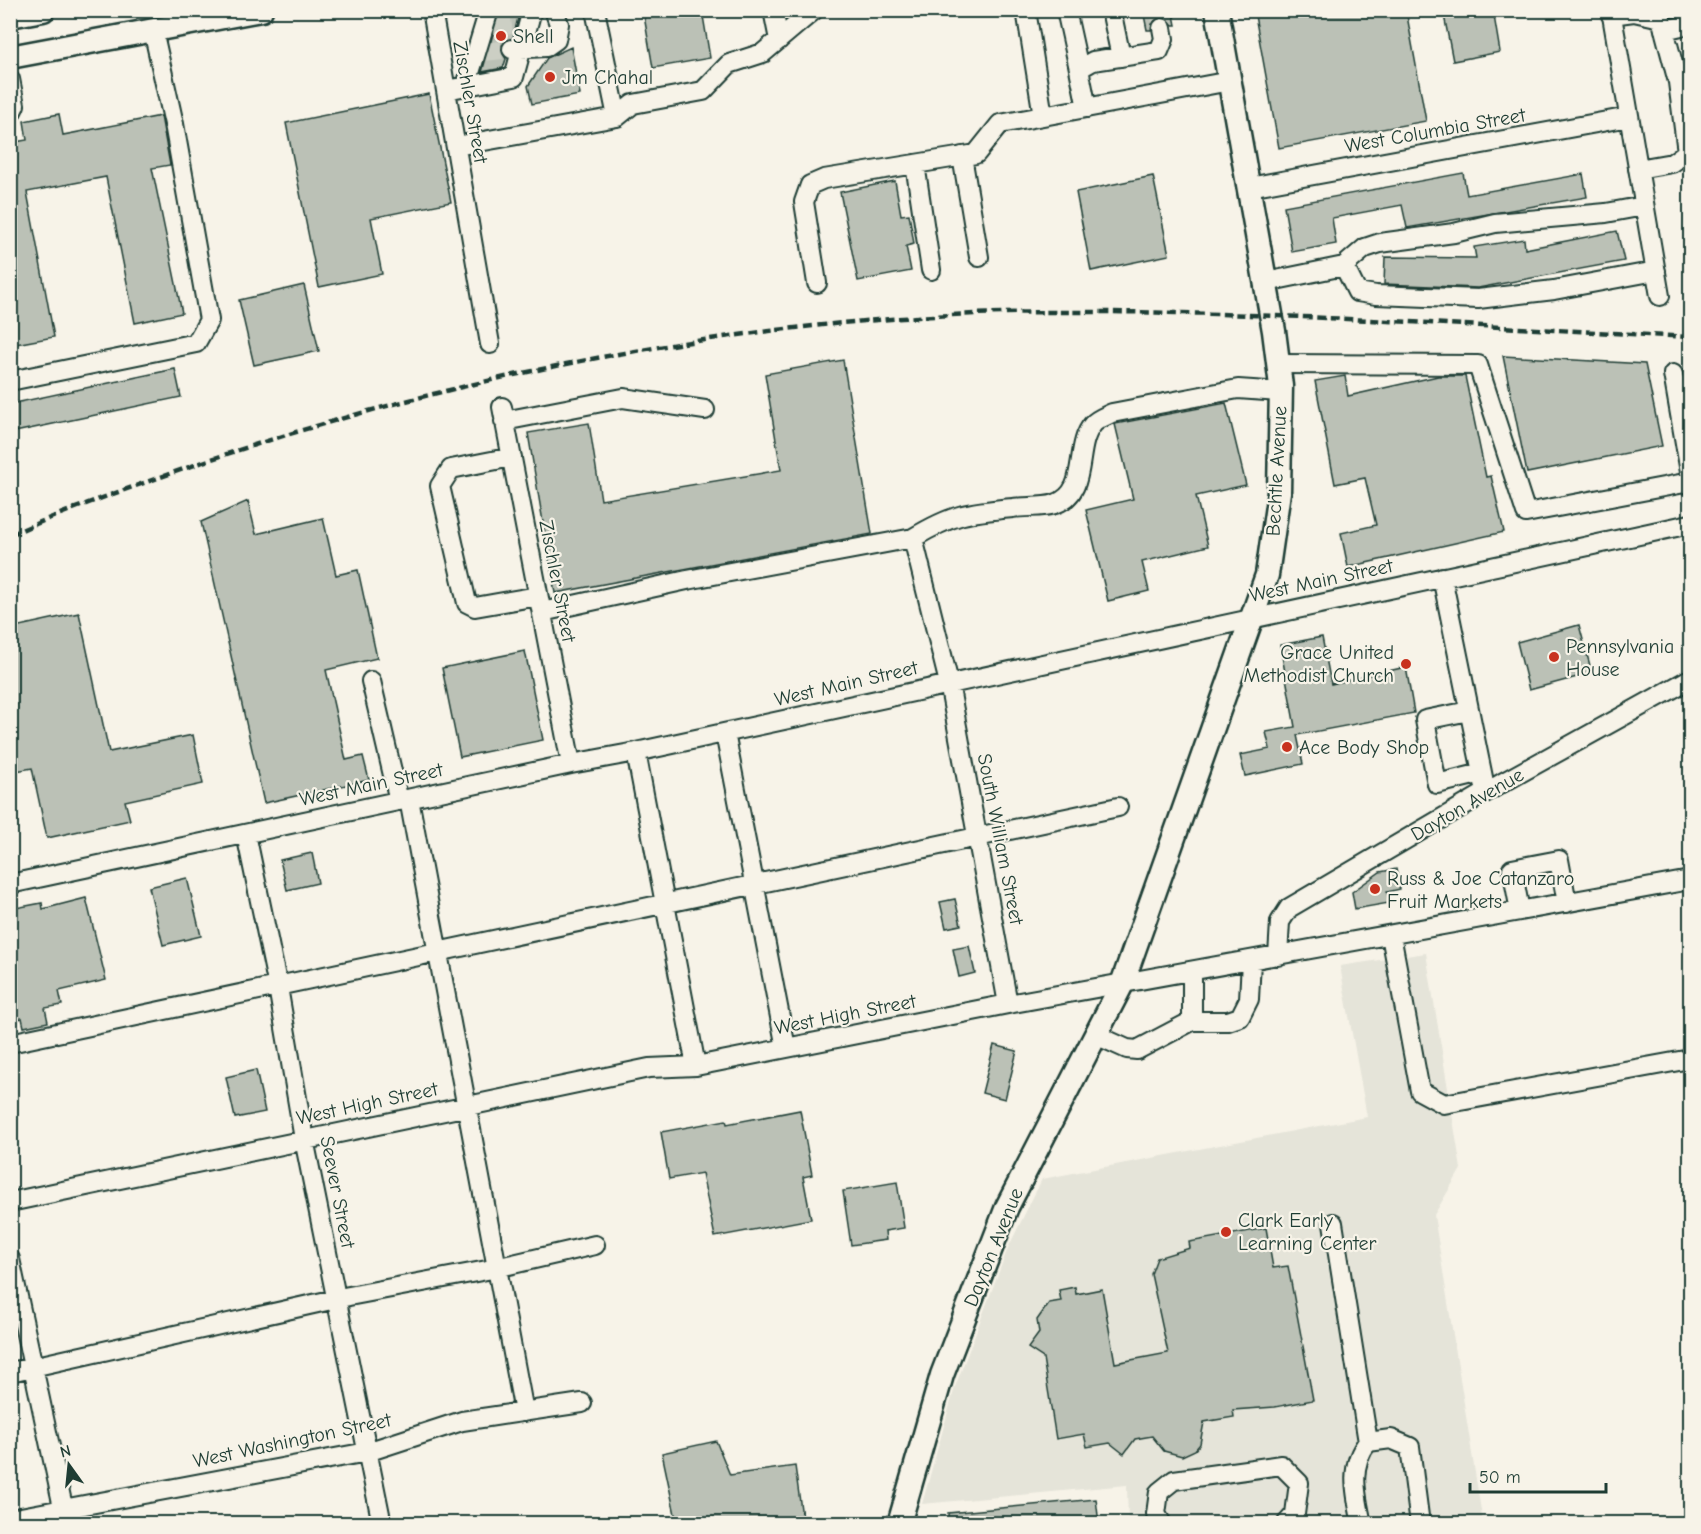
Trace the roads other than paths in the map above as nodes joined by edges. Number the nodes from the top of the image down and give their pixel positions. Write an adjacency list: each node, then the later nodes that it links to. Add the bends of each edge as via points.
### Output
1 (43, 10): 13 (main road)
2 (261, 10): 18 (main road)
3 (432, 10): 28 (street, Zischler Street)
4 (554, 10): 21 (street, via 559,24 556,40 546,47)
5 (595, 10): 32 (street)
6 (774, 10): 20 (street)
7 (814, 10): 20 (street)
8 (1026, 10): 31 (street)
9 (1066, 10): 24 (street)
10 (1112, 10): 23 (street)
11 (1217, 10): 26 (main road, Bechtle Avenue)
12 (1611, 13): 19 (street, via 1634,12 1661,18); 33 (street)
13 (10, 16)
14 (526, 19): 21 (street)
15 (489, 22): 27 (street)
16 (1690, 24): 19 (street)
17 (1162, 28): 23 (street, via 1164,39 1159,51)
18 (153, 30): 22 (main road); 51 (street, via 209,321 196,343)
19 (1664, 30): 35 (street, via 1678,82)
20 (779, 40): 32 (street, via 763,53 729,63 703,91 633,104)
21 (516, 48): 27 (street, via 514,77)
22 (10, 57)
23 (1121, 57): 24 (street, via 1093,61)
24 (1079, 69): 29 (street)
25 (10, 79): 30 (street, via 15,105)
26 (1230, 81): 29 (street); 39 (main road, Bechtle Avenue)
27 (466, 86): 28 (street)
28 (446, 90): 34 (street, Zischler Street)
29 (1087, 108): 31 (street)
30 (10, 115)
31 (1043, 116): 36 (street, via 1000,124 976,154)
32 (616, 117): 34 (street)
33 (1629, 117): 38 (street); 39 (street, West Columbia Street)
34 (456, 146): 48 (street, Zischler Street)
35 (1689, 153): 38 (street, via 1672,163)
36 (962, 156): 37 (street); 41 (street)
37 (915, 164): 43 (street); 46 (street, via 824,179 810,185 804,202)
38 (1638, 170): 40 (street)
39 (1249, 187): 45 (main road, Bechtle Avenue)
40 (1644, 206): 42 (street, via 1495,223 1380,243 1365,248); 44 (street)
41 (980, 257)
42 (1344, 266): 44 (street, via 1357,292 1478,299); 45 (street)
43 (931, 270)
44 (1656, 271): 47 (street)
45 (1266, 282): 49 (main road, Bechtle Avenue)
46 (817, 283)
47 (1660, 296)
48 (490, 344)
49 (1278, 364): 52 (main road, Bechtle Avenue); 56 (street, via 1478,365 1526,513)
50 (1673, 374): 55 (street)
51 (10, 381)
52 (1281, 392): 58 (street, via 1238,389 1112,413 1094,422 1088,431 1079,476 1071,493 1054,504 966,512); 61 (main road, Bechtle Avenue, via 1279,492 1268,574)
53 (705, 410): 54 (street, Zischler Street, via 622,398 503,414)
54 (512, 457): 60 (street, Zischler Street); 60 (street, via 451,469 440,486 466,603 475,608)
55 (1690, 472)
56 (1690, 482)
57 (1690, 524): 59 (street, West Main Street)
58 (913, 538): 60 (street); 64 (street, South William Street)
59 (1442, 577): 61 (street, West Main Street); 65 (street)
60 (540, 604): 68 (street, Zischler Street)
61 (1253, 617): 64 (street, West Main Street); 86 (main road, Bechtle Avenue)
62 (1690, 679): 70 (street, Dayton Avenue)
63 (371, 681): 71 (street)
64 (949, 683): 66 (street, West Main Street); 74 (street, South William Street)
65 (1469, 711): 69 (street); 69 (street, via 1425,720 1437,784)
66 (725, 733): 67 (street, West Main Street); 76 (street)
67 (636, 753): 68 (street, West Main Street); 78 (street)
68 (571, 764): 71 (street, West Main Street)
69 (1482, 773): 70 (street)
70 (1486, 792): 83 (street, Dayton Avenue, via 1289,908 1280,922)
71 (404, 800): 73 (street, West Main Street); 82 (street)
72 (1118, 807): 74 (street)
73 (246, 834): 77 (street, West Main Street); 87 (street, Seever Street)
74 (977, 835): 76 (street); 88 (street, South William Street)
75 (1690, 880): 79 (street, West High Street)
76 (756, 882): 78 (street); 92 (street)
77 (10, 884)
78 (664, 902): 82 (street); 94 (street)
79 (1567, 903): 80 (street, West High Street); 80 (street, via 1559,860 1512,869)
80 (1520, 911): 81 (street, West High Street)
81 (1391, 935): 83 (street, West High Street); 93 (street, via 1420,1091 1444,1104)
82 (437, 950): 87 (street); 95 (street)
83 (1278, 956): 84 (street, West High Street)
84 (1251, 961): 85 (street, West High Street); 89 (street, via 1249,999 1240,1017)
85 (1192, 971): 86 (street, West High Street); 89 (street)
86 (1122, 984): 88 (street, West High Street); 90 (main road, Dayton Avenue)
87 (278, 987): 91 (street); 96 (street, Seever Street)
88 (1008, 1004): 92 (street, West High Street)
89 (1192, 1021): 90 (street, via 1137,1050)
90 (1096, 1035): 112 (main road, Dayton Avenue, via 1007,1207 942,1375)
91 (10, 1043)
92 (786, 1048): 94 (street, West High Street)
93 (1690, 1059)
94 (696, 1066): 95 (street, West High Street, via 649,1068)
95 (467, 1106): 96 (street, West High Street); 101 (street)
96 (304, 1139): 97 (street, West High Street); 102 (street, Seever Street)
97 (10, 1202)
98 (1333, 1223): 107 (street)
99 (595, 1245): 101 (street)
100 (10, 1259): 103 (street)
101 (498, 1267): 102 (street); 106 (street)
102 (337, 1300): 103 (street); 108 (street, Seever Street)
103 (32, 1367): 104 (street); 109 (street)
104 (10, 1372)
105 (582, 1403): 106 (street, West Washington Street)
106 (524, 1412): 108 (street, West Washington Street, via 462,1422)
107 (1368, 1442): 115 (street, via 1359,1452 1354,1480); 116 (street, via 1391,1439 1410,1447)
108 (367, 1452): 109 (street, West Washington Street); 111 (street, Seever Street)
109 (63, 1507): 110 (street, West Washington Street)
110 (10, 1519)
111 (382, 1524)
112 (899, 1524)
113 (1162, 1524): 114 (street, via 1156,1514 1159,1492 1174,1480 1281,1465 1299,1483 1294,1514)
114 (1286, 1524)
115 (1362, 1524)
116 (1420, 1524)

